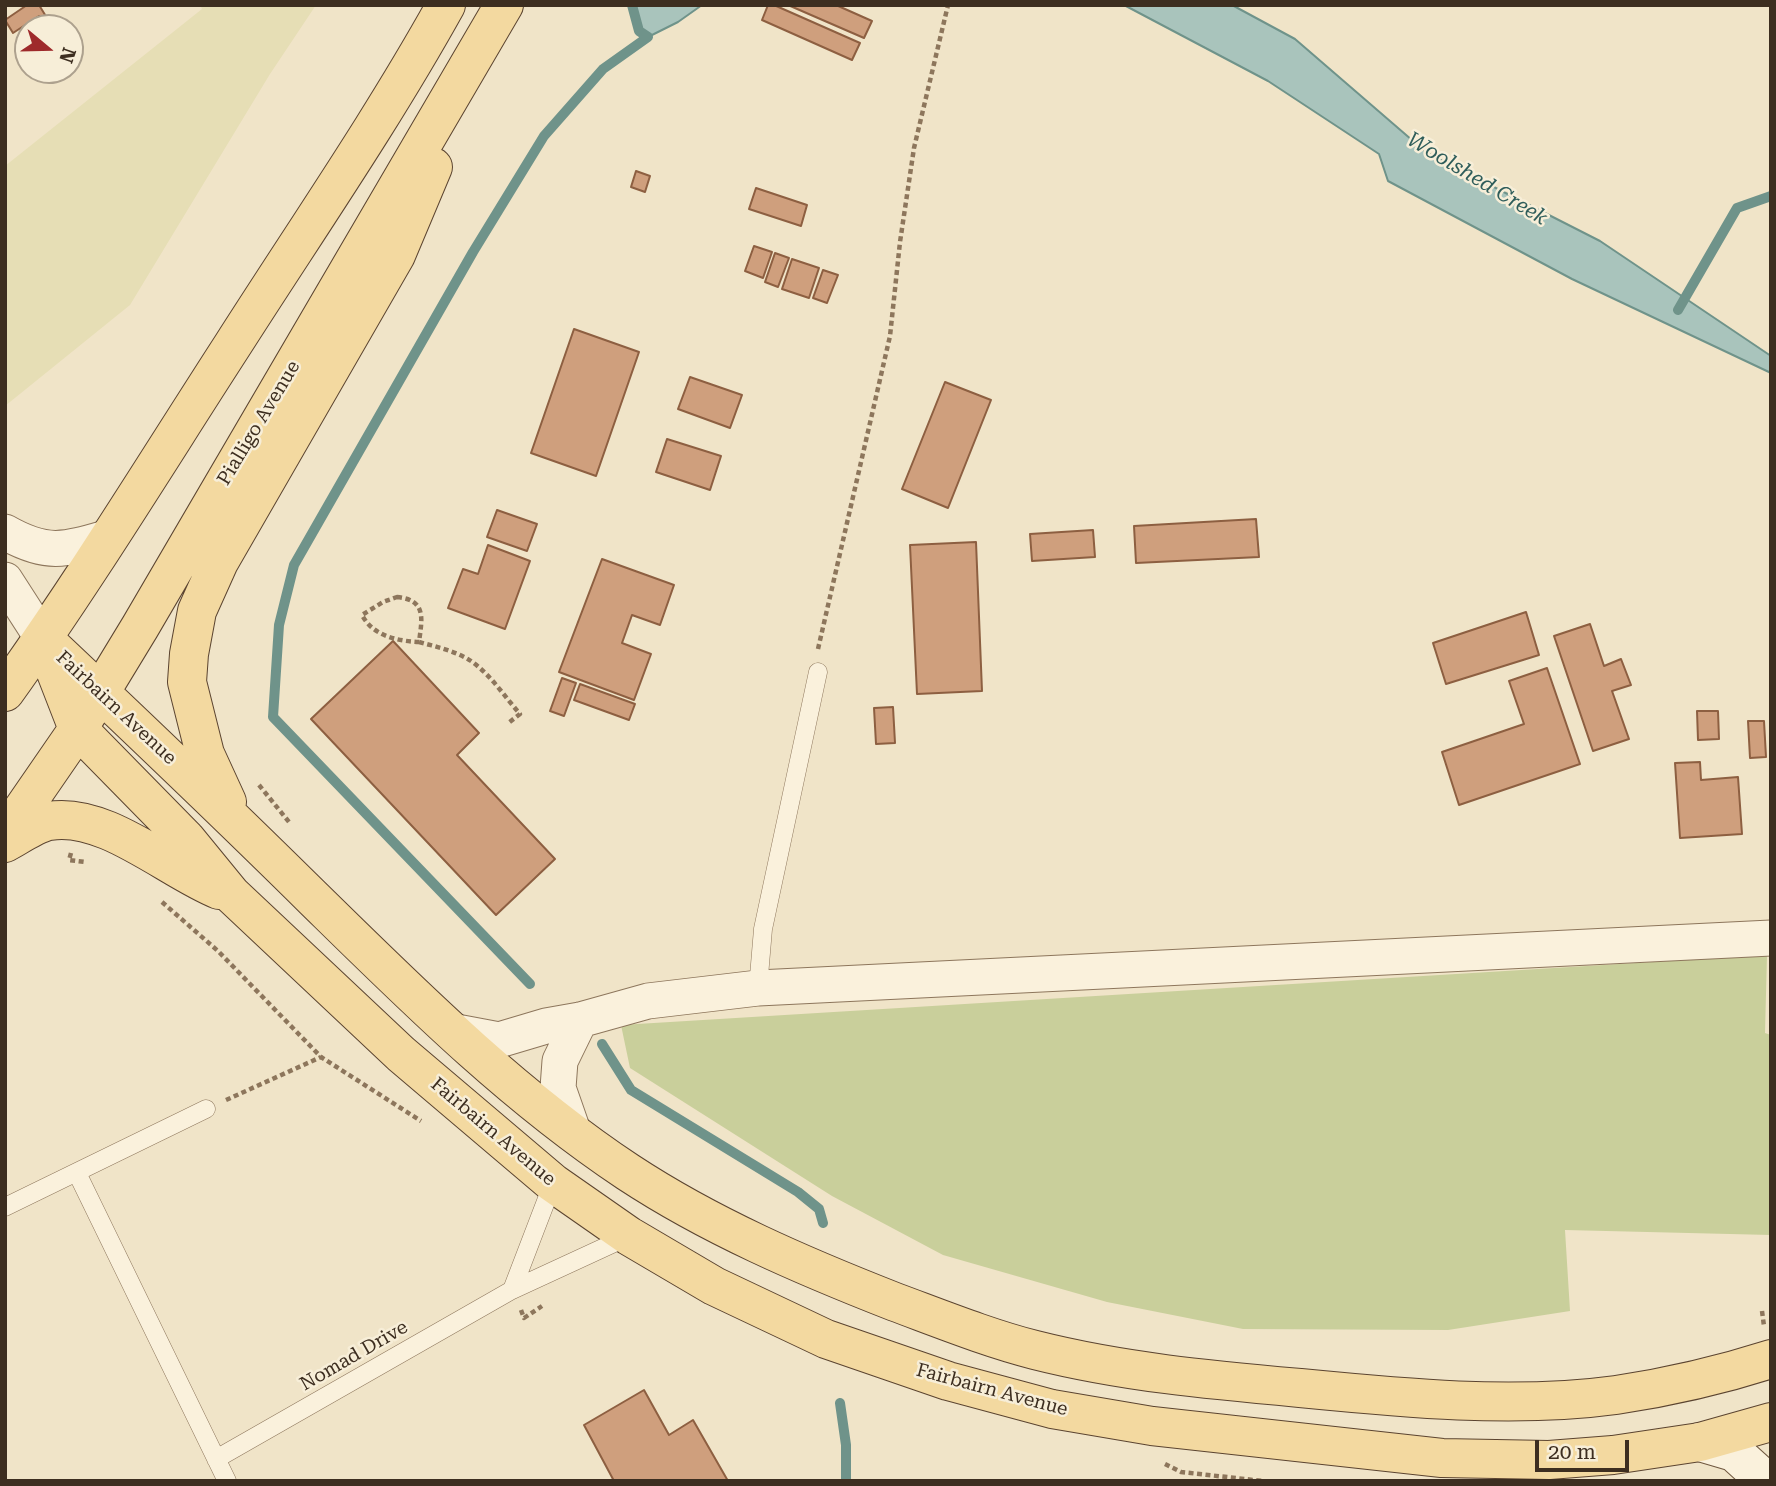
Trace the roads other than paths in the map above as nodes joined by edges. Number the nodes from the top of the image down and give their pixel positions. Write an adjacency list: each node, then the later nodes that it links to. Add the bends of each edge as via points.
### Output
1 (446, 5): 4 (main road)
2 (501, 11): 9 (main road, Pialligo Avenue); 11 (main road, via 396,255 219,562 197,611 187,682 205,754)
3 (5, 532): 4 (street, via 46,549 68,550)
4 (108, 537): 6 (main road)
5 (5, 580): 6 (street)
6 (43, 639): 8 (main road); 9 (main road, Fairbairn Avenue); 10 (main road, Fairbairn Avenue)
7 (817, 664): 16 (lane, via 763,929)
8 (5, 692)
9 (100, 693): 10 (main road, Pialligo Avenue); 11 (main road, Fairbairn Avenue)
10 (78, 729): 12 (main road, Pialligo Avenue); 14 (main road, Fairbairn Avenue, via 186,839)
11 (235, 821): 18 (main road, Fairbairn Avenue)
12 (5, 835)
13 (5, 843): 14 (main road, via 49,821 81,822 126,838)
14 (231, 894): 22 (main road, Fairbairn Avenue, via 401,1054)
15 (1771, 937): 16 (street)
16 (758, 988): 17 (street, via 648,1001)
17 (580, 1020): 18 (street, via 499,1040); 20 (street, via 559,1061 558,1088)
18 (451, 1031): 20 (main road, Fairbairn Avenue)
19 (206, 1109): 21 (lane)
20 (573, 1131): 26 (main road, Fairbairn Avenue, via 628,1172 781,1255 940,1319 1033,1349 1108,1366 1317,1390 1502,1401 1616,1395 1706,1378)
21 (77, 1173): 23 (lane); 29 (lane)
22 (553, 1183): 24 (main road, Fairbairn Avenue); 25 (lane)
23 (5, 1207)
24 (629, 1236): 25 (lane, Nomad Drive); 28 (main road, Fairbairn Avenue, via 714,1286 826,1339 948,1381 1052,1409 1152,1426 1442,1458 1549,1460)
25 (512, 1290): 29 (lane, Nomad Drive)
26 (1771, 1359)
27 (1771, 1422): 28 (main road, Fairbairn Avenue)
28 (1700, 1442): 31 (main road, via 1734,1452)
29 (216, 1459): 30 (lane)
30 (227, 1481)
31 (1766, 1481)

